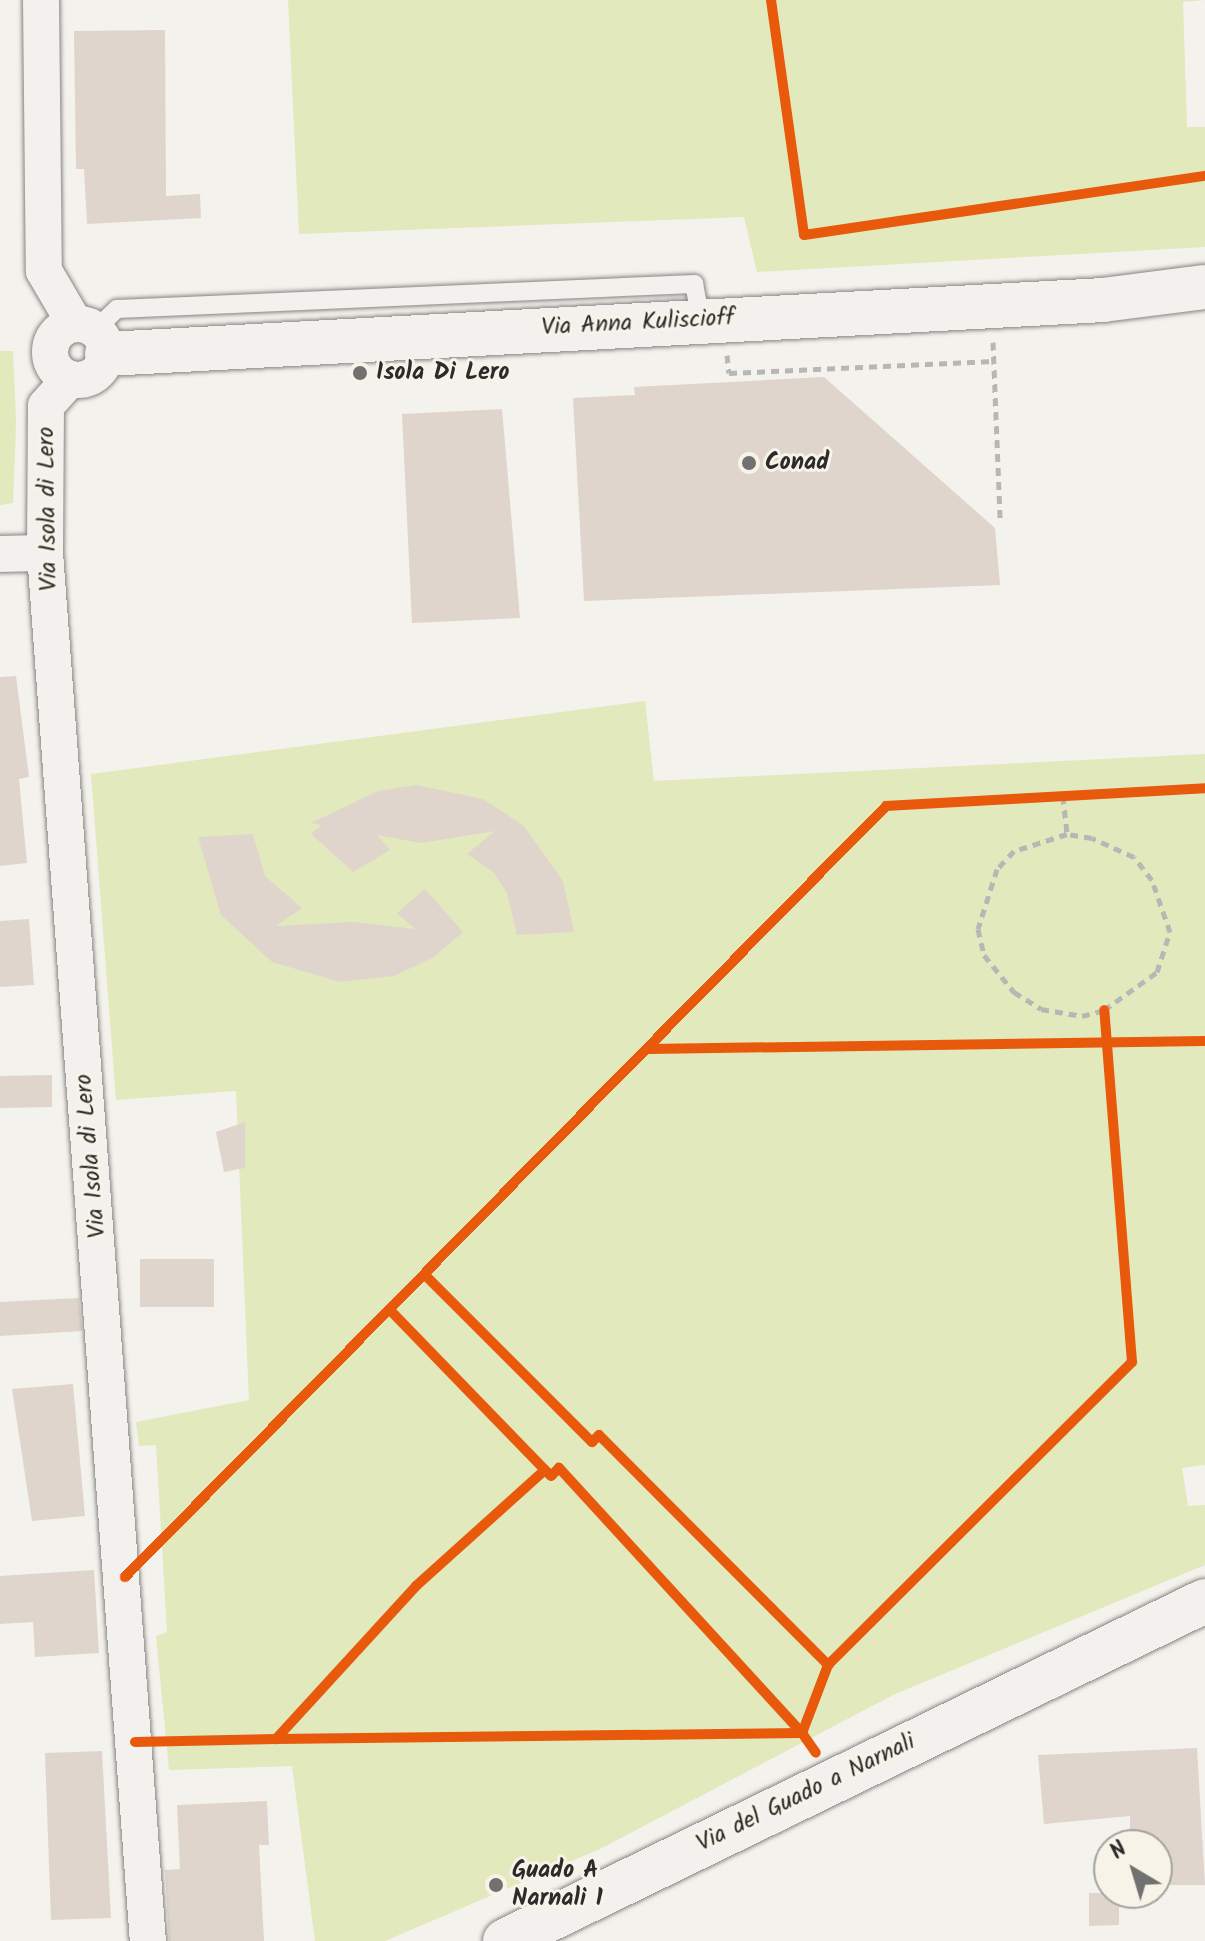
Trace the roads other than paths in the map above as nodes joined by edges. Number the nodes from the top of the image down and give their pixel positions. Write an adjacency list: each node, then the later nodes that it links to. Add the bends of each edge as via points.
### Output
1 (41, 0): 3 (street, via 44,271)
2 (1193, 296): 3 (street, Via Anna Kuliscioff, via 701,320)
3 (92, 336): 4 (street, via 95,374); 4 (street, via 58,332 50,351 55,367)
4 (70, 379): 5 (street, Via Isola di Lero, via 46,406)
5 (45, 553): 6 (street); 10 (street, Via Isola di Lero)
6 (0, 554)
7 (1205, 1601): 9 (street, Via del Guado a Narnali)
8 (1205, 1631): 9 (street)
9 (1108, 1645): 11 (street, Via del Guado a Narnali)
10 (148, 1941)
11 (505, 1941)

